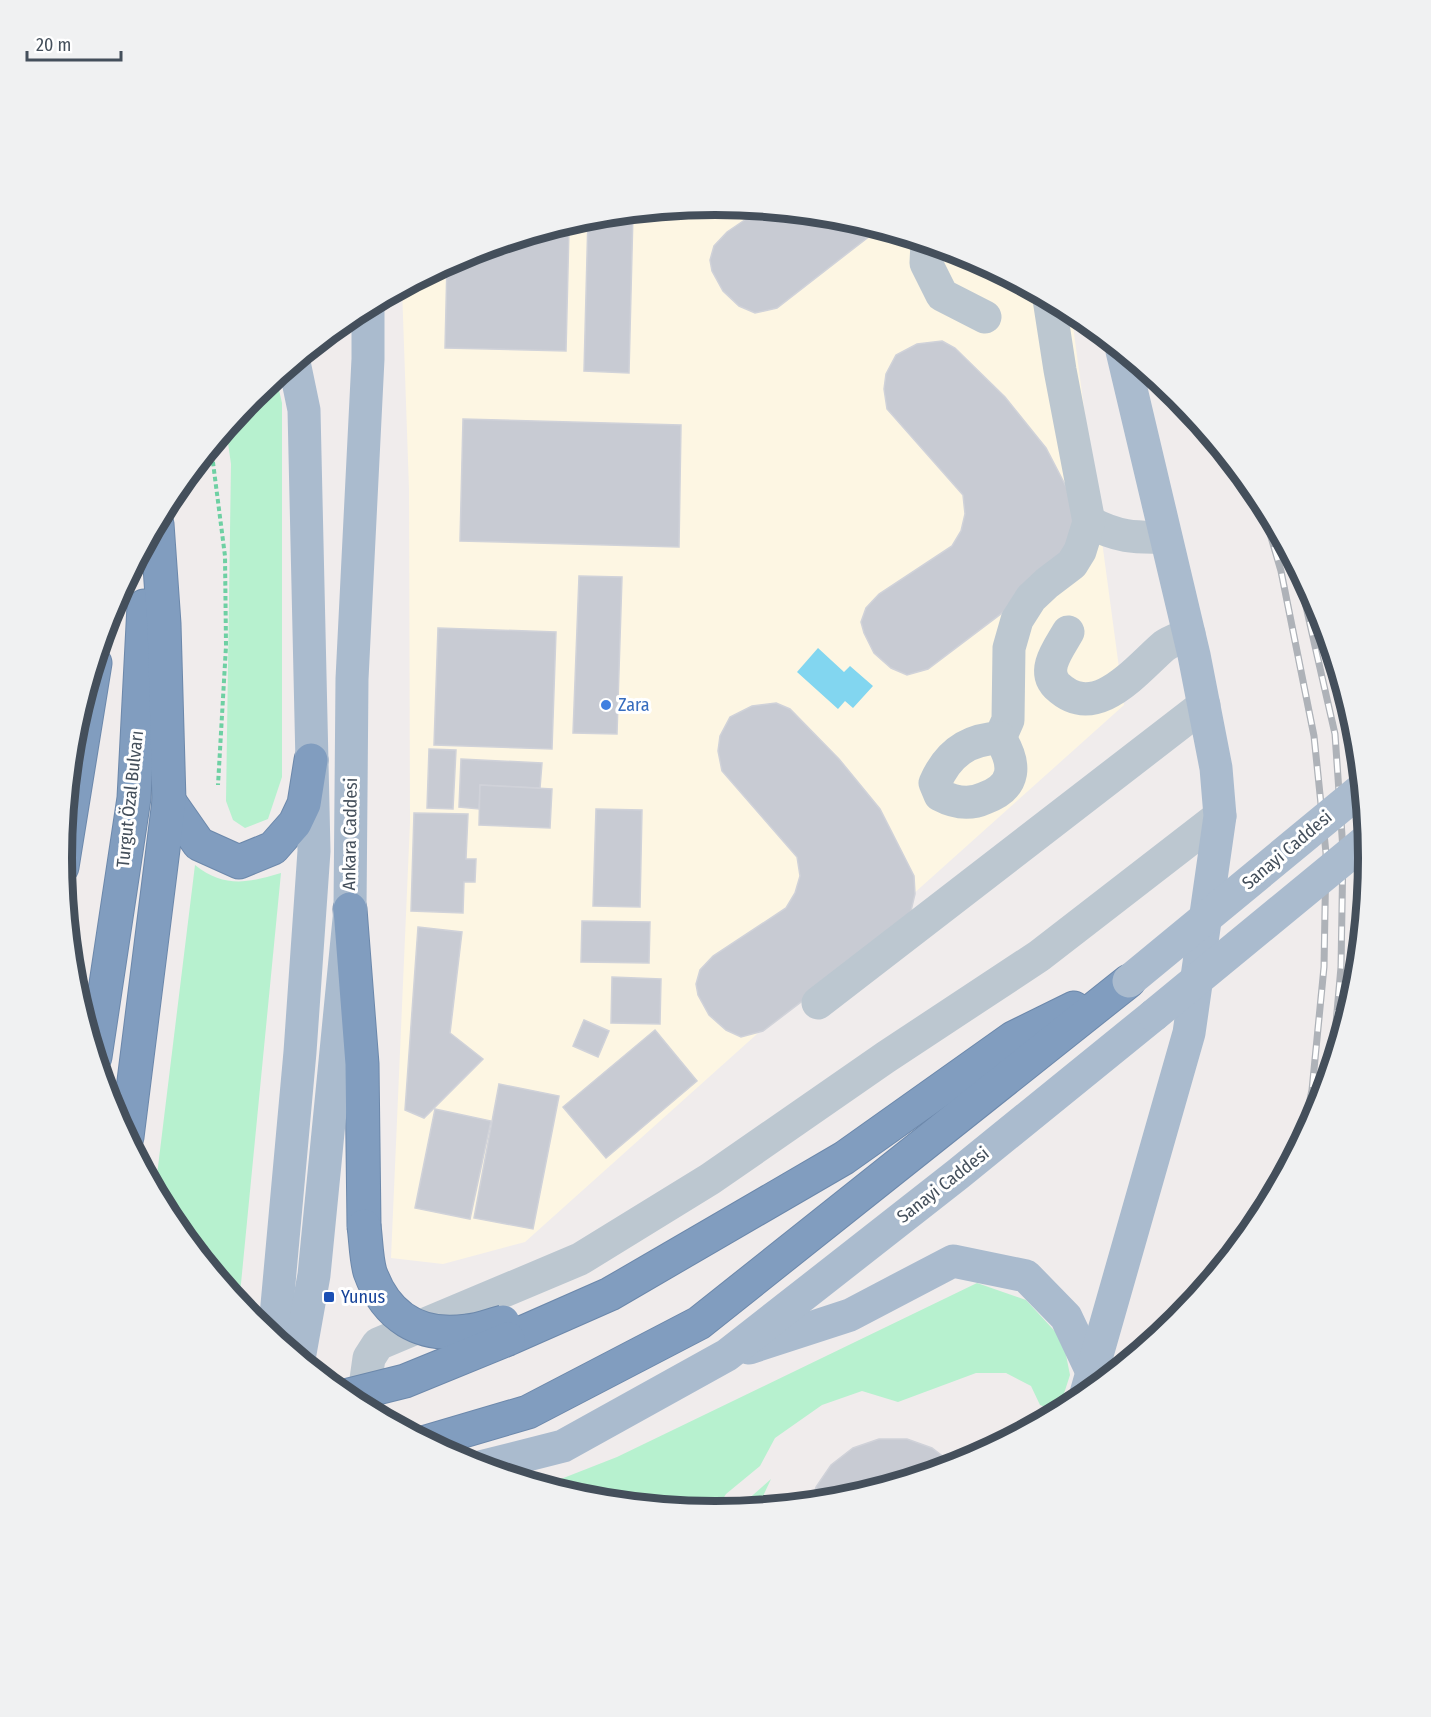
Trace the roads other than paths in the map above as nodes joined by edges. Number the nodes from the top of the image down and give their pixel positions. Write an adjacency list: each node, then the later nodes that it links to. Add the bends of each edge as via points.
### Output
1 (927, 251): 4 (street, via 926,263 942,295)
2 (1051, 309): 9 (street)
3 (368, 317): 6 (main road, Ankara Caddesi)
4 (985, 317)
5 (359, 322): 6 (main road)
6 (369, 359): 22 (main road, Ankara Caddesi, via 352,679)
7 (1125, 362): 11 (main road)
8 (296, 371): 17 (main road, Ankara Caddesi, via 304,410)
9 (1089, 522): 11 (street, via 1128,537); 16 (street, via 1072,564 1031,598 1017,620 1009,648 1008,720)
10 (158, 537): 19 (highway)
11 (1165, 537): 14 (main road)
12 (147, 557): 25 (highway, Turgut Özal Bulvarı, via 134,798)
13 (1068, 632): 14 (street, via 1050,671 1055,684 1067,694 1084,699 1116,688 1166,645)
14 (1189, 634): 15 (main road)
15 (1204, 705): 20 (main road); 24 (street)
16 (1000, 738)
17 (311, 760): 19 (highway, via 304,804 295,823 273,848 239,862 199,844); 27 (main road, Ankara Caddesi, via 314,863)
18 (1355, 794): 23 (main road, Sanayi Caddesi, bridge)
19 (169, 801): 26 (highway)
20 (1220, 816): 31 (main road, via 1189,1033); 34 (street, via 1040,956 710,1179 580,1259 378,1344 369,1358)
21 (1359, 847): 30 (main road, Sanayi Caddesi, bridge, via 949,1181)
22 (350, 909): 28 (highway, bridge, via 362,1064 364,1226 370,1271 389,1308 407,1322 437,1332); 29 (main road, Ankara Caddesi, via 314,1275)
23 (1129, 981): 28 (highway, via 1013,1038 844,1158 610,1294); 35 (highway, via 699,1323 528,1412)
24 (818, 1003)
25 (98, 1038)
26 (129, 1122)
27 (275, 1328)
28 (505, 1331): 33 (highway, bridge, via 405,1381)
29 (301, 1350)
30 (727, 1355): 32 (main road, via 850,1315 953,1261 1026,1276 1066,1317); 36 (main road, Sanayi Caddesi, via 563,1446)
31 (1089, 1382)
32 (1087, 1383)
33 (357, 1393)
34 (363, 1397)
35 (437, 1439)
36 (496, 1463)

